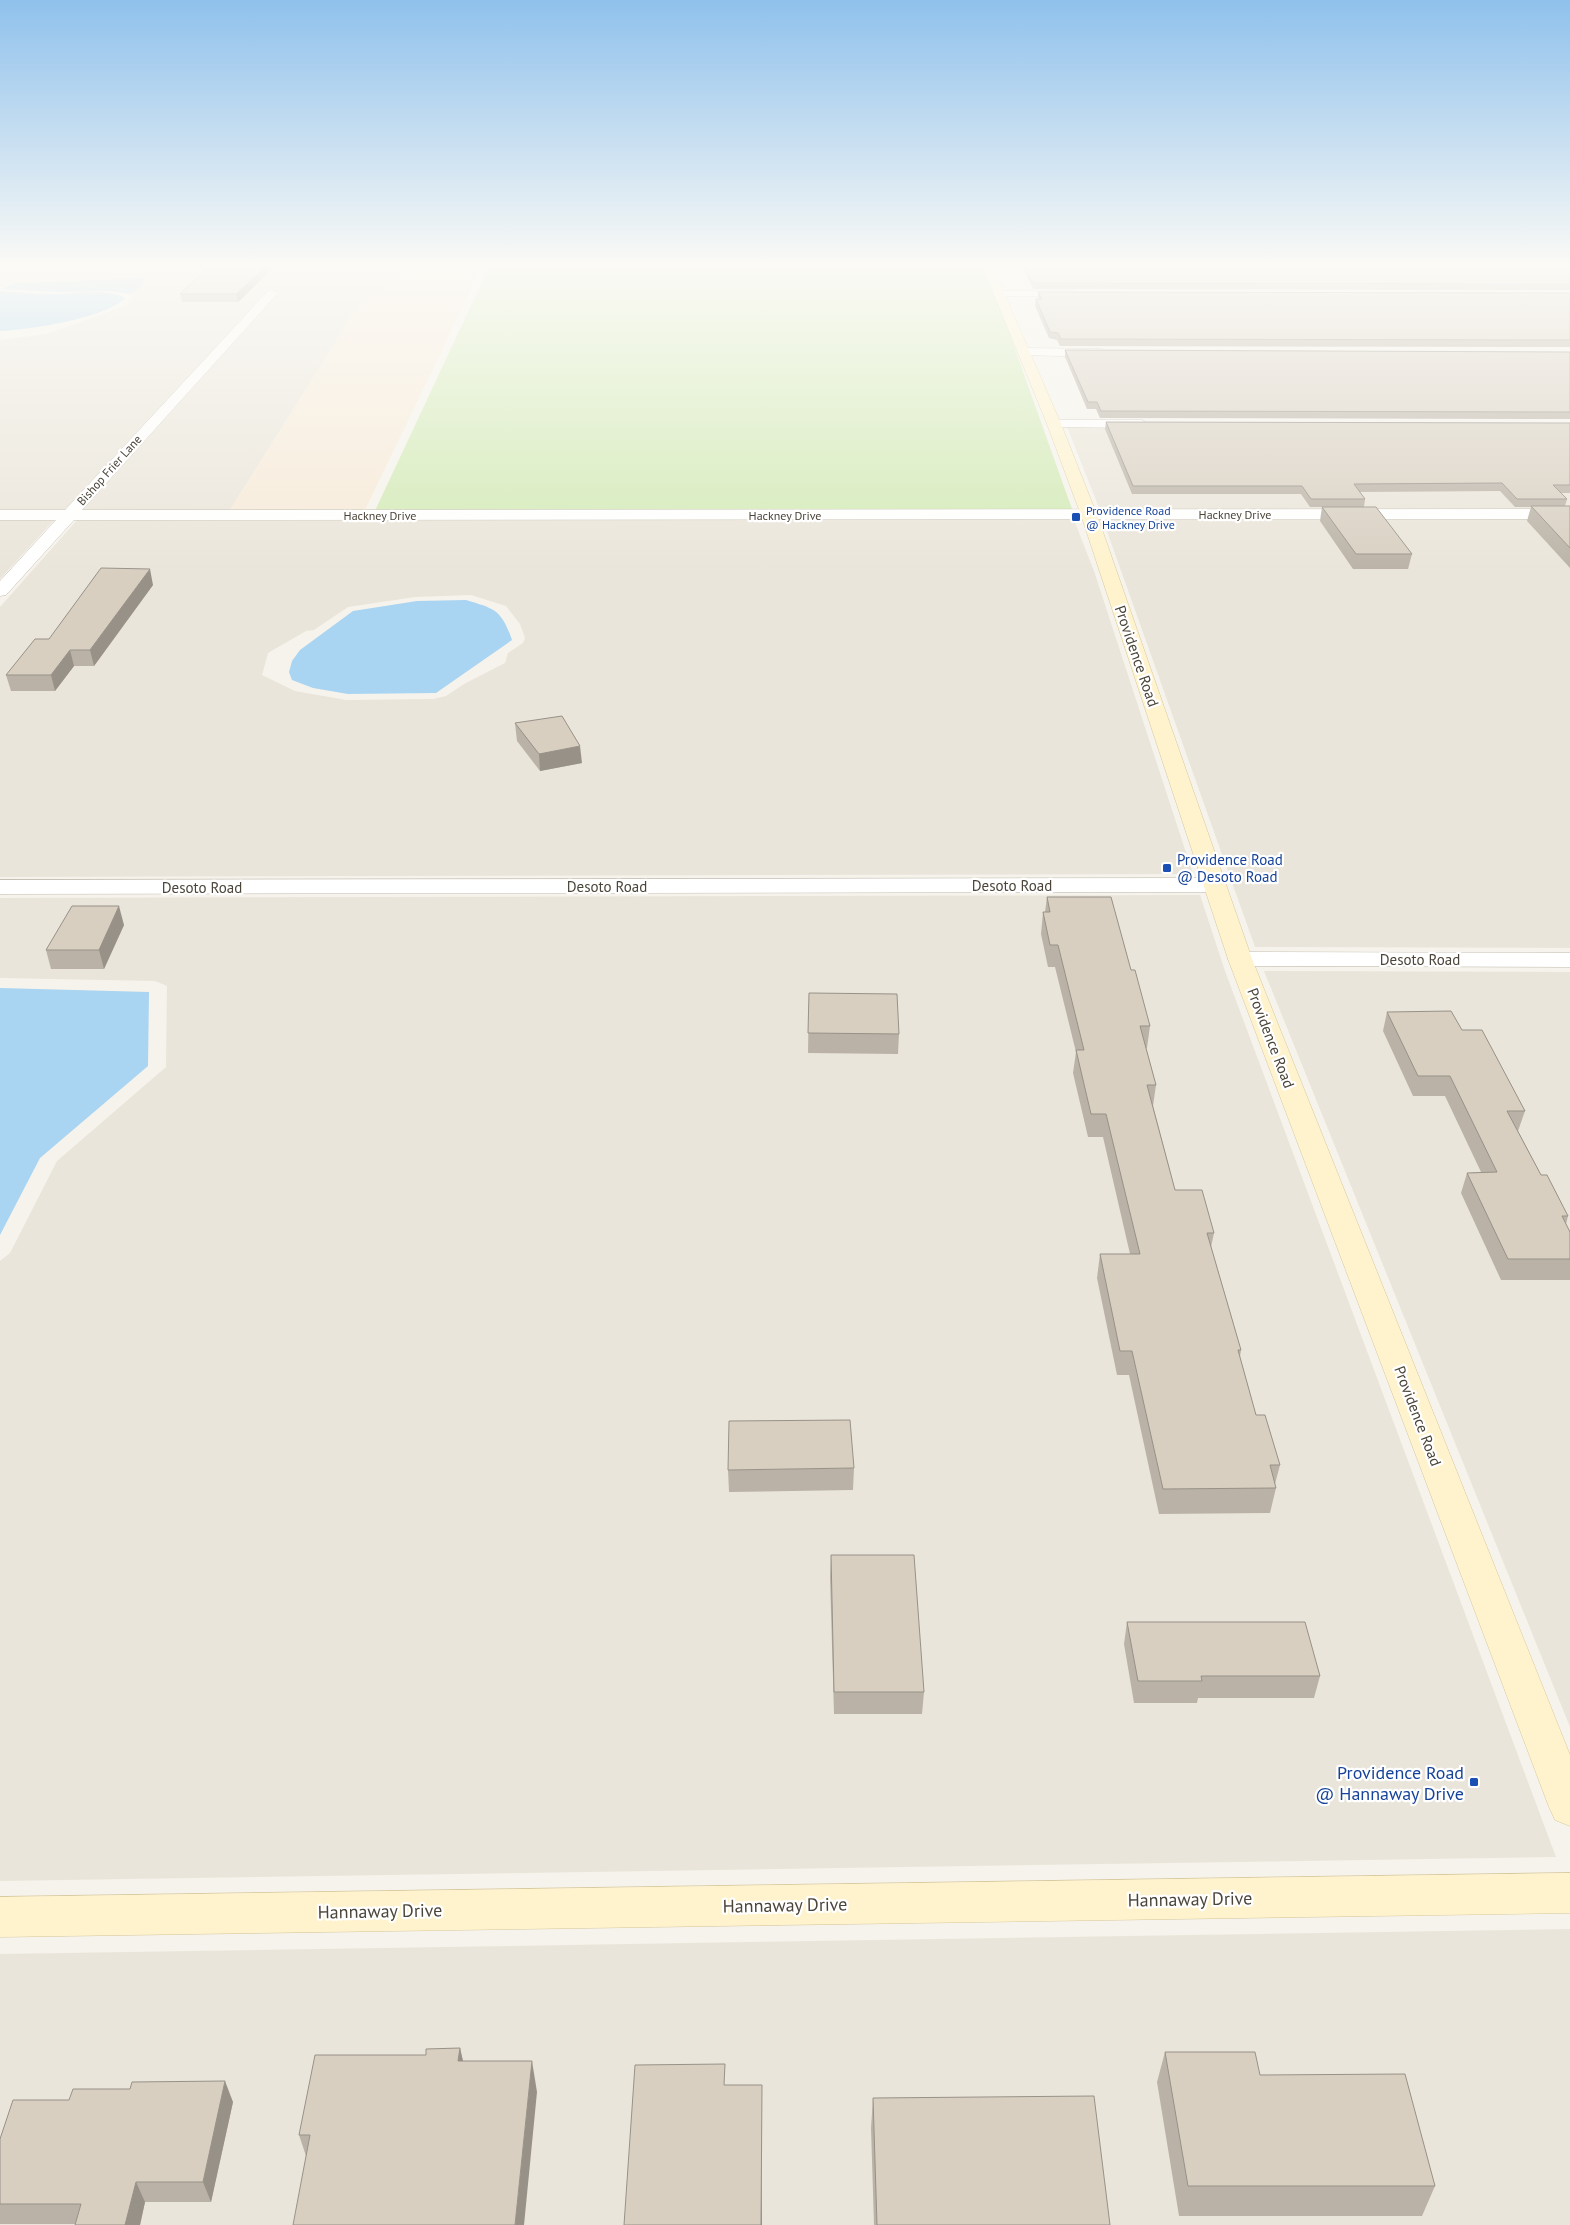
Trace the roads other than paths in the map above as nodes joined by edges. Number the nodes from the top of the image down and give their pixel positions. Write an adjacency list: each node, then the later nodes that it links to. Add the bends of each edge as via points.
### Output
1 (203, 369): 7 (street, Bishop Frier Lane)
2 (1031, 369): 3 (street, Providence Road)
3 (1054, 424): 4 (street); 8 (street, Providence Road)
4 (1153, 424)
5 (1570, 514): 8 (street, Hackney Drive)
6 (0, 515): 7 (street, Hackney Drive)
7 (69, 515): 8 (street, Hackney Drive); 9 (street, Bishop Frier Lane)
8 (1089, 515): 10 (street, Providence Road)
9 (0, 591)
10 (1214, 885): 11 (street, Desoto Road); 12 (street, Providence Road)
11 (0, 887)
12 (1240, 959): 13 (street, Desoto Road); 14 (street, Providence Road)
13 (1570, 960)
14 (1570, 1807)
15 (1570, 1893): 16 (street, Hannaway Drive)
16 (0, 1917)

